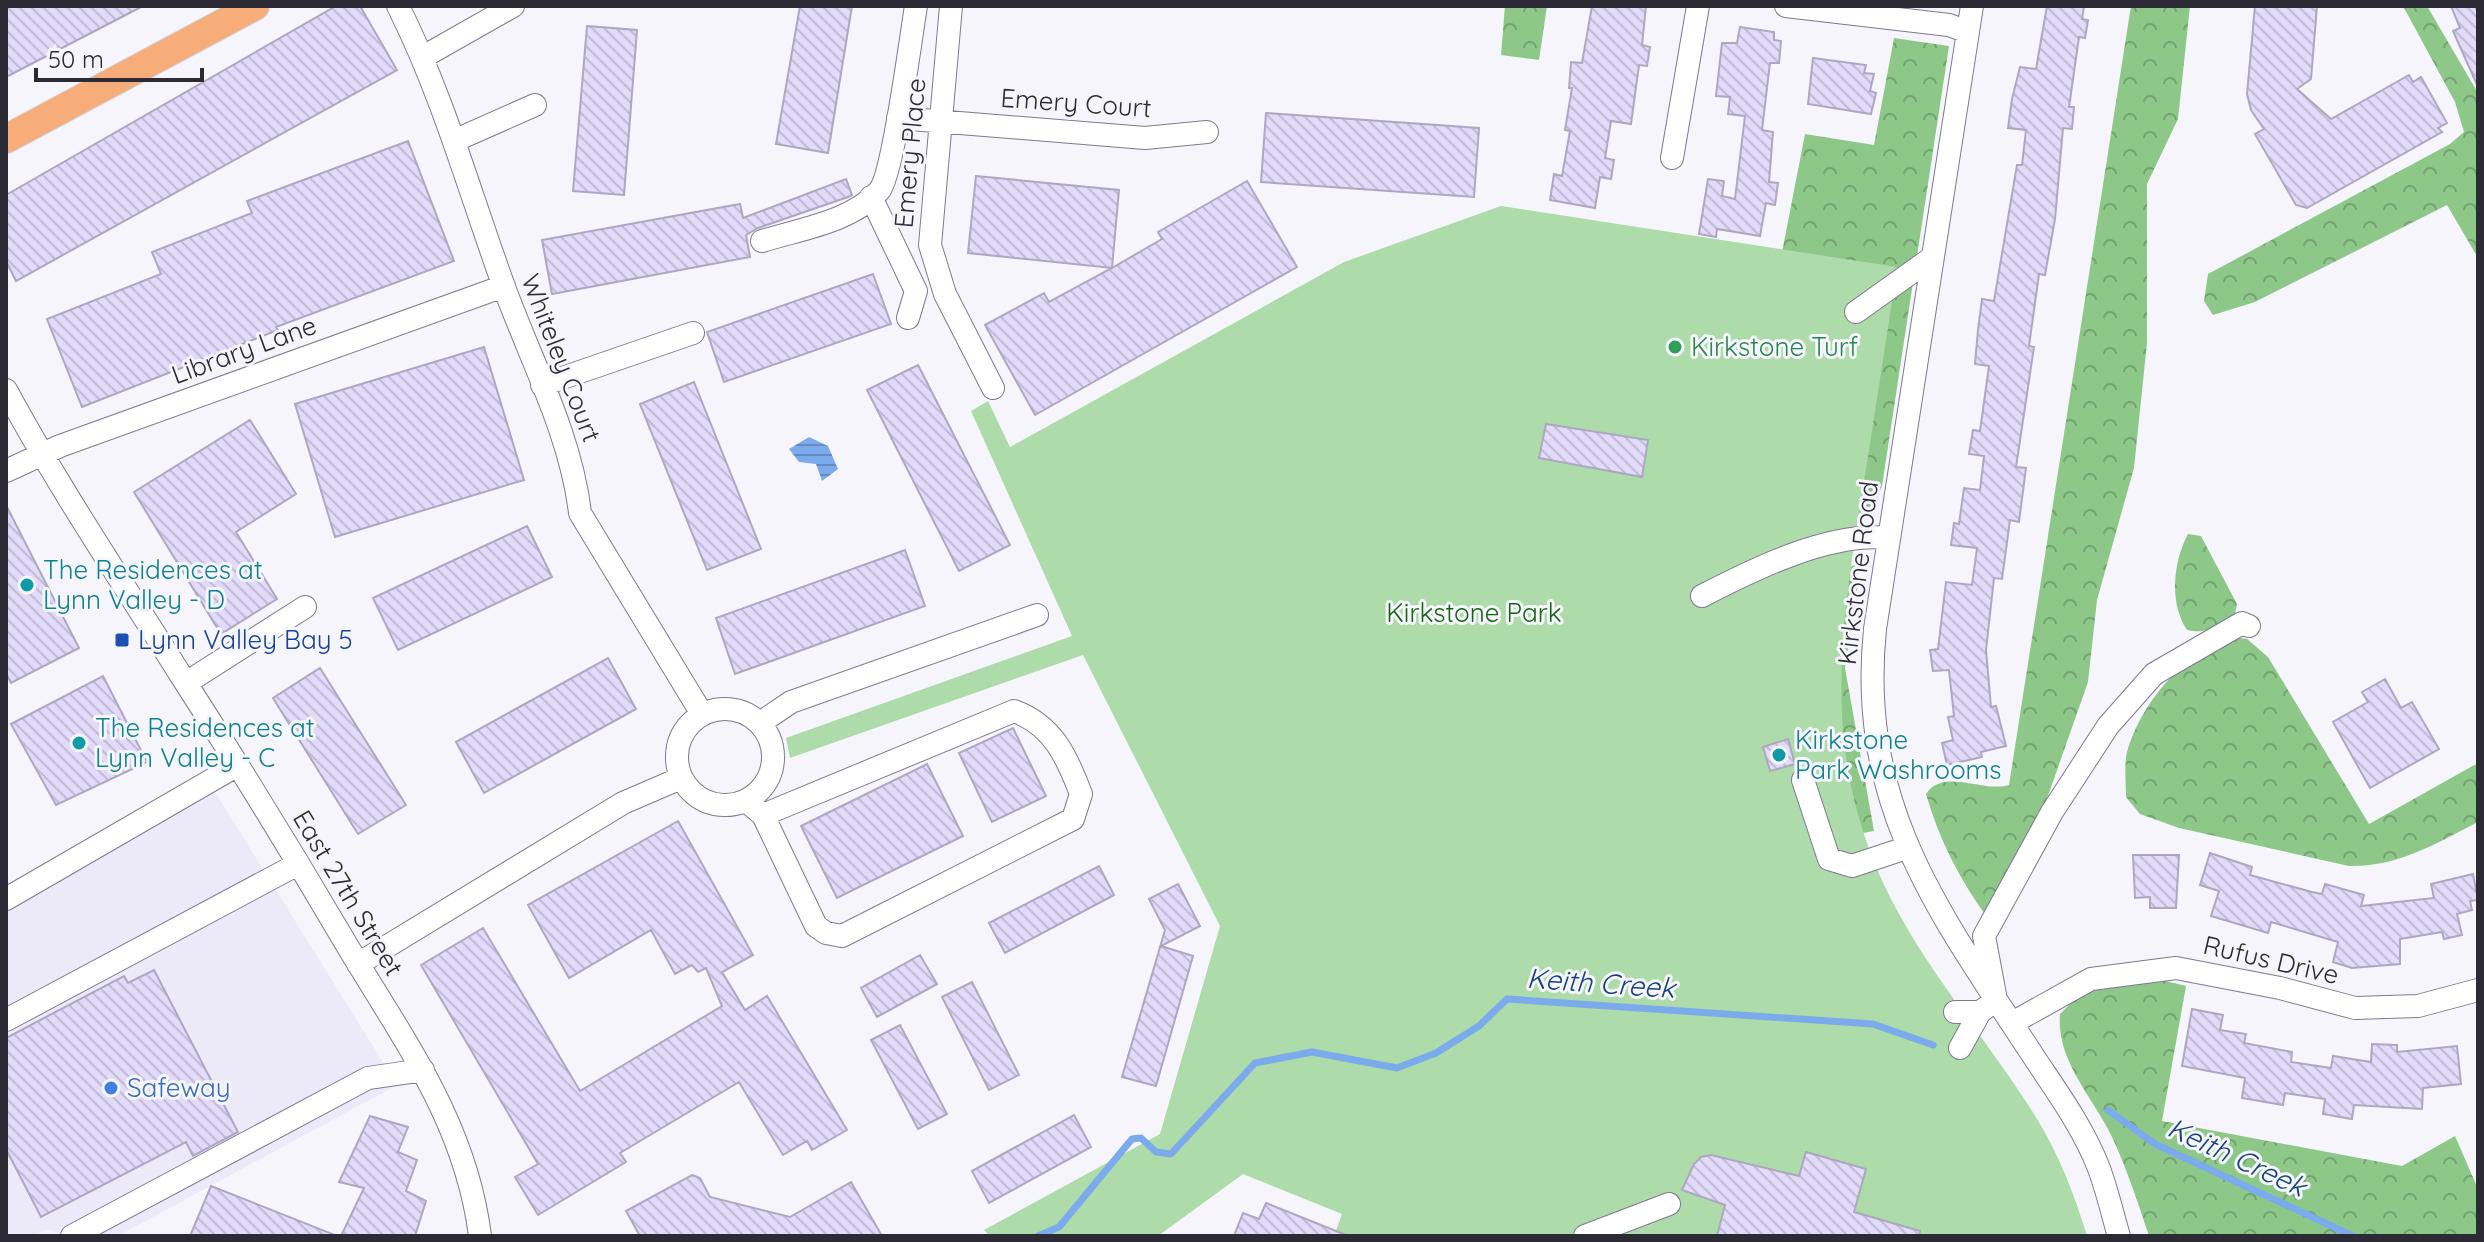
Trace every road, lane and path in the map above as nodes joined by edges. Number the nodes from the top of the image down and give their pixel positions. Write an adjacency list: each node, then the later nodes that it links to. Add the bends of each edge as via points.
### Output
1 (255, 6): 15 (main road)
2 (398, 6): 10 (street, Whiteley Court)
3 (513, 6): 10 (street)
4 (916, 6): 12 (street)
5 (951, 6): 13 (street, Emery Place)
6 (1698, 6): 17 (street)
7 (1786, 6): 9 (street, via 1949,25)
8 (1972, 6): 9 (street, Kirkstone Road)
9 (1968, 32): 20 (street, Kirkstone Road)
10 (423, 57): 16 (street, Whiteley Court)
11 (535, 105): 16 (street)
12 (898, 118): 13 (street, Emery Court); 18 (street, via 881,189)
13 (941, 122): 14 (street, Emery Court, via 1145,138); 26 (street, Emery Place, via 930,245 945,294)
14 (1207, 132)
15 (6, 139)
16 (456, 140): 21 (street, Whiteley Court)
17 (1672, 158)
18 (871, 197): 19 (street, via 853,212); 23 (street, via 916,291)
19 (762, 241)
20 (1933, 257): 22 (street); 30 (street, Kirkstone Road)
21 (504, 286): 25 (street, Whiteley Court); 28 (street, Library Lane)
22 (1856, 312)
23 (908, 318)
24 (693, 333): 25 (street)
25 (542, 385): 36 (street, Whiteley Court, via 576,475 580,513)
26 (993, 388)
27 (6, 390): 28 (street, East 27th Street)
28 (41, 454): 29 (street, Library Lane); 35 (street, East 27th Street)
29 (6, 471)
30 (1888, 538): 31 (street, via 1831,541); 42 (street, Kirkstone Road, via 1873,653 1875,722 1882,768)
31 (1702, 596)
32 (305, 607): 35 (street)
33 (1037, 615): 37 (street, via 791,702)
34 (2249, 626): 47 (street, via 2242,623 2154,674 2108,726 2052,812 1984,936)
35 (186, 683): 38 (street, East 27th Street)
36 (702, 714): 37 (street, via 738,711); 39 (street, via 684,731 678,746)
37 (760, 723): 41 (street, via 774,758)
38 (236, 766): 43 (street, East 27th Street); 44 (street)
39 (681, 778): 41 (street, via 709,803); 45 (street, via 623,803)
40 (1803, 780): 42 (street, via 1829,859 1852,866)
41 (755, 808): 41 (street, via 1014,711 1036,719 1055,739 1081,794 1073,819 842,936 816,926)
42 (1906, 848): 47 (street, Kirkstone Road)
43 (298, 864): 45 (street, East 27th Street); 49 (street)
44 (6, 899)
45 (358, 964): 52 (street, East 27th Street)
46 (2478, 990): 50 (street, Rufus Drive, via 2418,1006 2355,1008 2176,968 2091,979)
47 (1988, 1006): 48 (street); 50 (street, Kirkstone Road); 51 (street)
48 (1955, 1012)
49 (6, 1020)
50 (2012, 1023): 57 (street, Kirkstone Road, via 2098,1165)
51 (1960, 1048)
52 (423, 1070): 54 (street, via 368,1078); 55 (street, East 27th Street, via 460,1145)
53 (1669, 1204): 56 (street)
54 (72, 1236)
55 (480, 1236)
56 (1585, 1236)
57 (2119, 1236)

